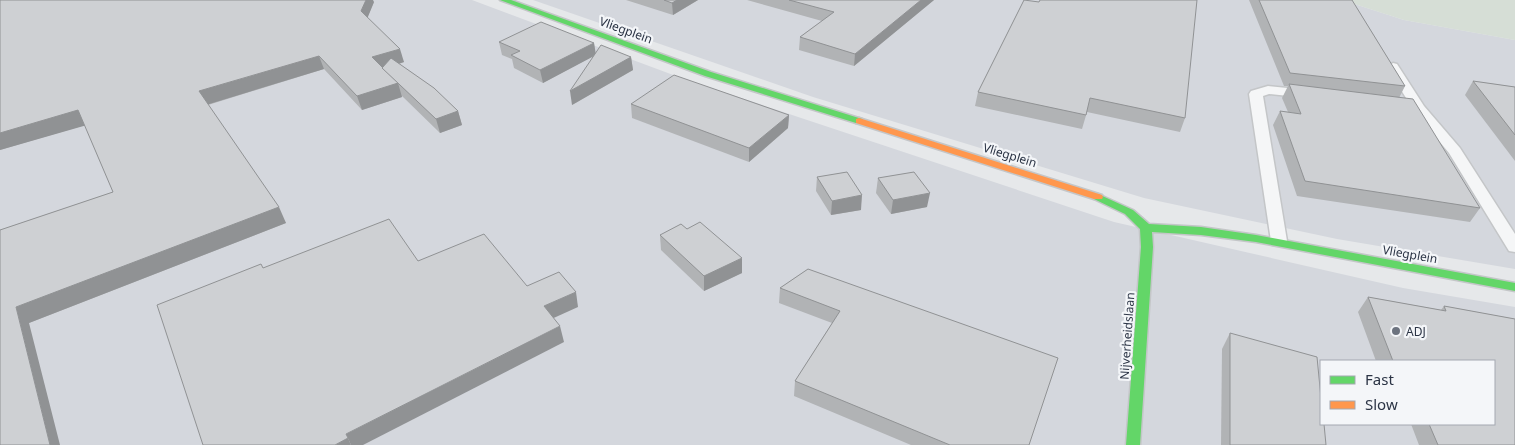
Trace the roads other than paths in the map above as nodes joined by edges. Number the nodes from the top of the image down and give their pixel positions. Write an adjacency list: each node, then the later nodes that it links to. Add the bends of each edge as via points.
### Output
1 (504, 0): 6 (street, Vliegplein, via 708,74 1105,199 1130,212)
2 (1388, 59): 5 (lane)
3 (1320, 96): 7 (lane, via 1268,90 1256,94)
4 (1399, 106): 5 (lane)
5 (1419, 108): 8 (lane, via 1455,151)
6 (1146, 228): 7 (street, Vliegplein, via 1179,226 1220,230); 10 (street, Nijverheidslaan, via 1148,247)
7 (1278, 241): 9 (street, Vliegplein)
8 (1515, 247)
9 (1515, 287)
10 (1133, 445)

